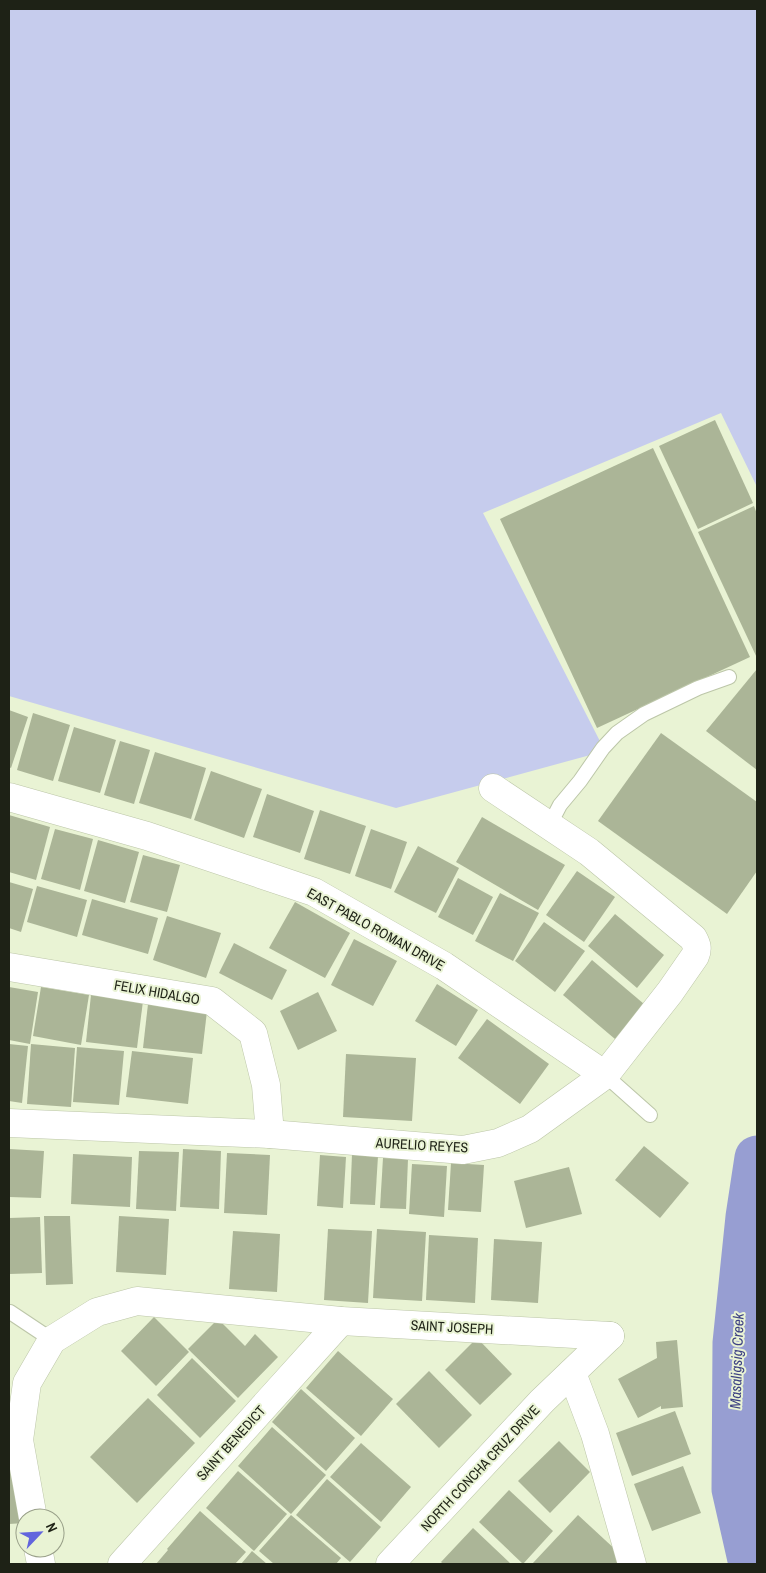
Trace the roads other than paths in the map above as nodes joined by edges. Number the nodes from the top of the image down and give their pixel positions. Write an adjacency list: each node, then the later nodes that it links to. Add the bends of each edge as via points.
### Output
1 (729, 677): 4 (lane, via 644,714 617,733 560,805)
2 (493, 788): 4 (street, AURELIO REYES)
3 (9, 797): 6 (street, EAST PABLO ROMAN DRIVE, via 147,836 314,892 444,966)
4 (549, 826): 6 (street, AURELIO REYES, via 589,852 697,944 695,956 670,992)
5 (9, 967): 9 (street, FELIX HIDALGO, via 212,1001 253,1034 266,1085)
6 (605, 1075): 7 (lane, EAST PABLO ROMAN DRIVE); 9 (street, AURELIO REYES, via 530,1129 498,1143 463,1150)
7 (650, 1115)
8 (9, 1122): 9 (street, AURELIO REYES)
9 (270, 1134)
10 (10, 1312): 12 (lane)
11 (341, 1321): 12 (street, SAINT JOSEPH, via 137,1301 97,1312); 13 (street, SAINT JOSEPH, via 610,1336); 15 (street, SAINT BENEDICT)
12 (52, 1340): 14 (street, via 27,1383 19,1440)
13 (572, 1373): 16 (street, NORTH CONCHA CRUZ DRIVE); 17 (street, via 595,1434)
14 (31, 1508)
15 (122, 1564)
16 (390, 1564)
17 (632, 1564)

